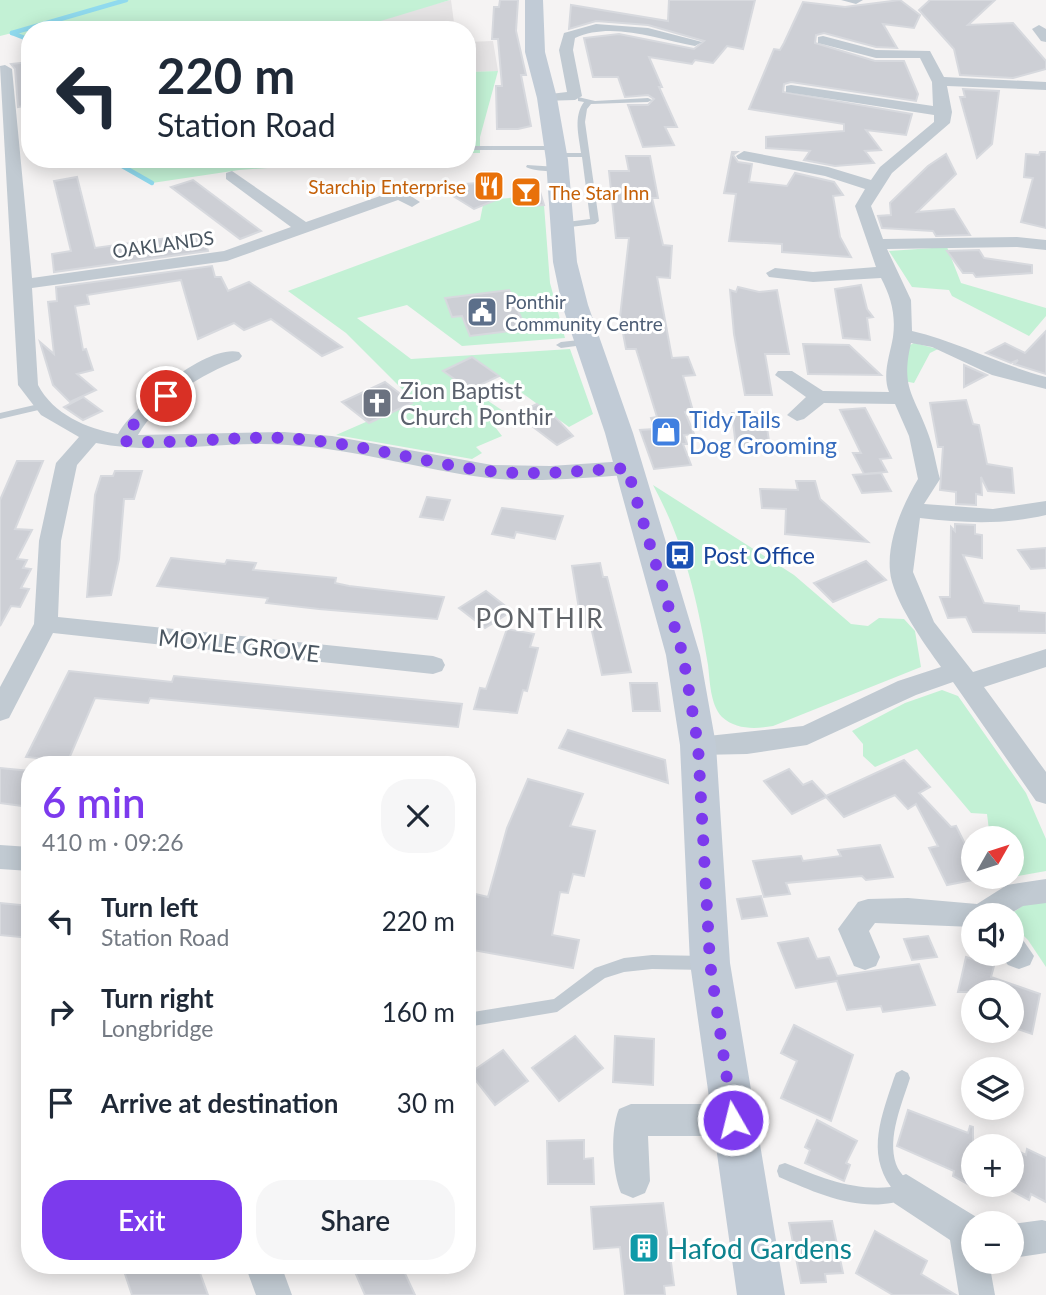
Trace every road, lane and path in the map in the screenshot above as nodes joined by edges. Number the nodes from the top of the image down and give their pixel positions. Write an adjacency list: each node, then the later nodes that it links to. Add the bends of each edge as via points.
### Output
1 (534, 0): 10 (main road, via 535,52)
2 (848, 0): 3 (street)
3 (856, 0)
4 (696, 41): 10 (street, via 607,27 576,31 569,36 566,50)
5 (826, 45): 7 (street, via 876,54 922,49)
6 (5, 69): 24 (street)
7 (939, 82): 8 (street); 12 (street)
8 (1041, 88)
9 (791, 89): 12 (street, via 818,97)
10 (570, 99): 11 (lane); 15 (main road)
11 (648, 100)
12 (944, 112): 17 (street, via 942,123 886,170)
13 (476, 149): 15 (lane)
14 (744, 156): 17 (street, via 773,168)
15 (557, 159): 36 (main road, via 575,344 619,433)
16 (232, 176): 19 (street)
17 (875, 187): 20 (street, via 863,206)
18 (412, 202): 19 (street, OAKLANDS, via 400,194)
19 (303, 228): 24 (street, OAKLANDS, via 227,256)
20 (876, 244): 21 (street, via 1017,242); 22 (street)
21 (1046, 246)
22 (888, 272): 23 (street, via 813,277 793,265); 25 (street, via 902,300)
23 (775, 273)
24 (24, 284): 31 (street, via 28,385)
25 (904, 335): 28 (street, via 938,343 999,371); 30 (street, via 896,384)
26 (217, 357): 35 (street, via 139,419)
27 (785, 375): 29 (street)
28 (1046, 383)
29 (819, 397): 30 (street); 32 (street)
30 (904, 398): 37 (street, via 929,479)
31 (43, 406): 33 (lane); 34 (street)
32 (797, 415)
33 (0, 416)
34 (92, 435): 35 (street); 39 (street, via 67,463 50,541)
35 (124, 441): 36 (street, via 171,444 282,438 475,470)
36 (627, 468): 44 (main road, via 683,655)
37 (910, 510): 38 (street, via 978,519); 42 (street, via 900,569 923,625)
38 (1041, 516)
39 (46, 625): 41 (street, MOYLE GROVE); 43 (street)
40 (1046, 658): 42 (street)
41 (433, 665)
42 (961, 677): 44 (street, via 907,688 807,735); 45 (street)
43 (0, 711)
44 (698, 745): 52 (main road)
45 (1046, 793)
46 (0, 857): 47 (street)
47 (21, 858)
48 (1046, 891): 49 (street, via 1017,894)
49 (1003, 903)
50 (961, 914): 51 (street, via 868,911 853,929)
51 (865, 957)
52 (710, 963): 53 (lane, via 624,965 600,973 557,1005); 55 (main road)
53 (476, 1018)
54 (902, 1078): 58 (lane, via 883,1151 894,1182)
55 (733, 1120): 57 (street, via 631,1120); 63 (main road)
56 (785, 1171): 58 (lane, via 828,1190 888,1198)
57 (633, 1181)
58 (906, 1191): 59 (street)
59 (961, 1225)
60 (266, 1274): 62 (street)
61 (975, 1274): 64 (street)
62 (274, 1295)
63 (761, 1295)
64 (977, 1295)

